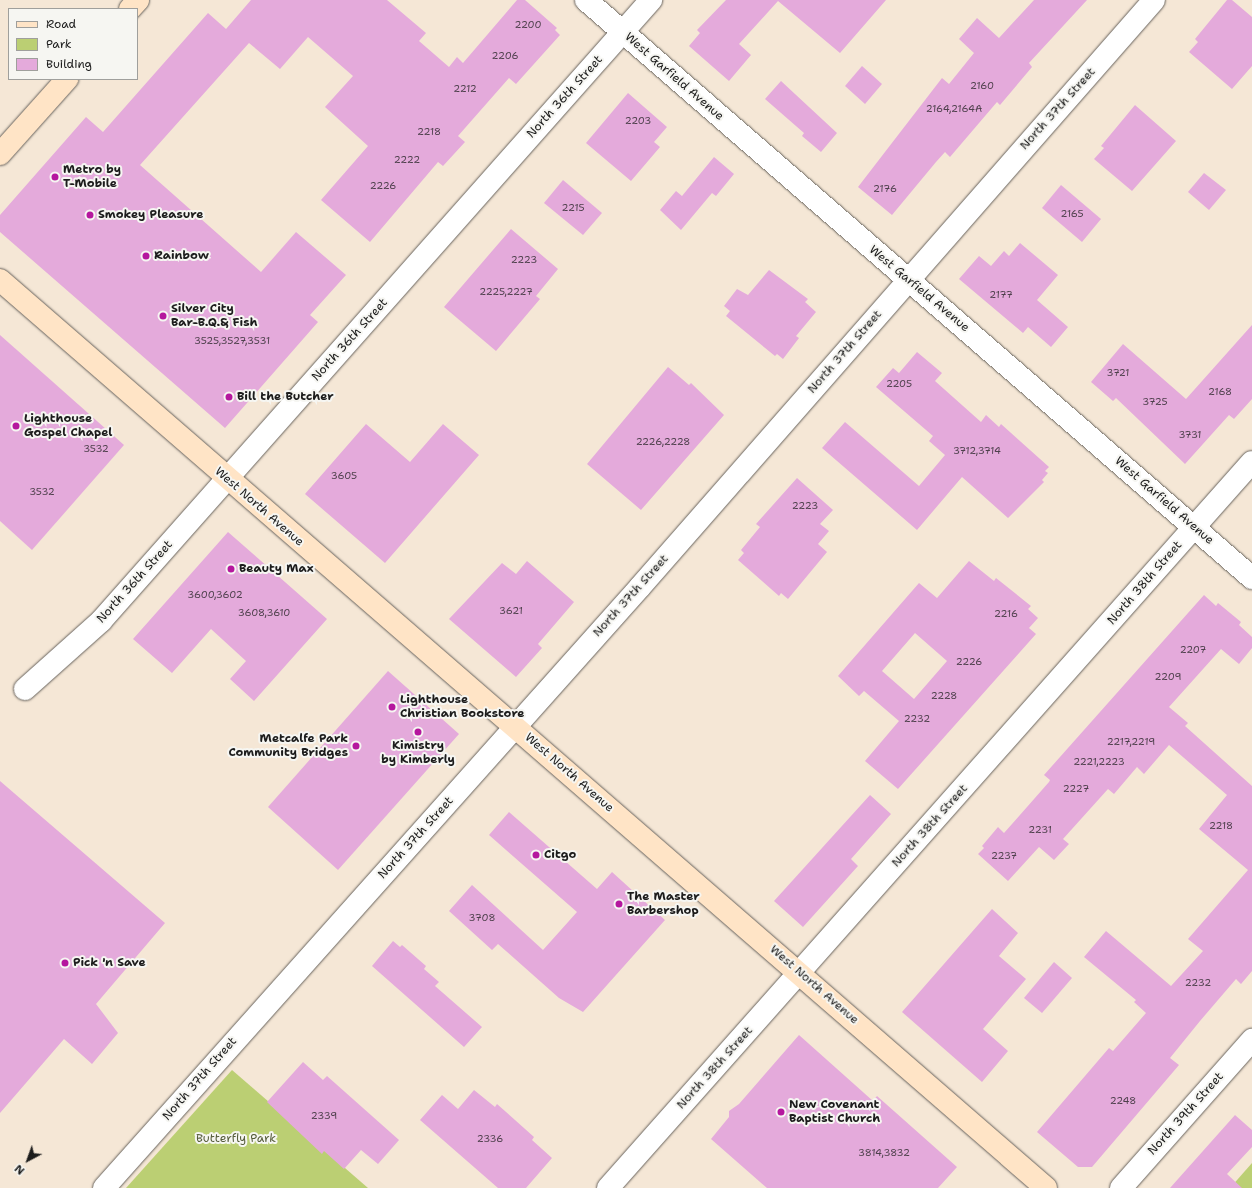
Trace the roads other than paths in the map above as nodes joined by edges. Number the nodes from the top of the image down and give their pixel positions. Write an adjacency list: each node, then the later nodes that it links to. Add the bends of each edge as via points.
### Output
1 (138, 0): 5 (main road)
2 (586, 0): 6 (street, West Garfield Avenue)
3 (651, 0): 6 (street, North 36th Street)
4 (1154, 0): 10 (street, North 37th Street)
5 (131, 8)
6 (623, 32): 10 (street, West Garfield Avenue); 12 (street, North 36th Street)
7 (66, 80): 8 (main road)
8 (0, 154)
9 (0, 280): 12 (main road, West North Avenue)
10 (907, 281): 13 (street, West Garfield Avenue, via 922,290); 16 (street, North 37th Street)
11 (1252, 462): 13 (street, North 38th Street)
12 (226, 479): 15 (street, North 36th Street, via 101,621); 16 (main road, West North Avenue)
13 (1194, 528): 14 (street, West Garfield Avenue); 17 (street, North 38th Street)
14 (1252, 578)
15 (26, 689)
16 (516, 726): 17 (main road, West North Avenue); 19 (street, North 37th Street)
17 (800, 973): 20 (street, North 38th Street); 21 (main road, West North Avenue)
18 (1252, 1040): 22 (street, North 39th Street)
19 (104, 1188)
20 (608, 1188)
21 (1046, 1188)
22 (1121, 1188)

